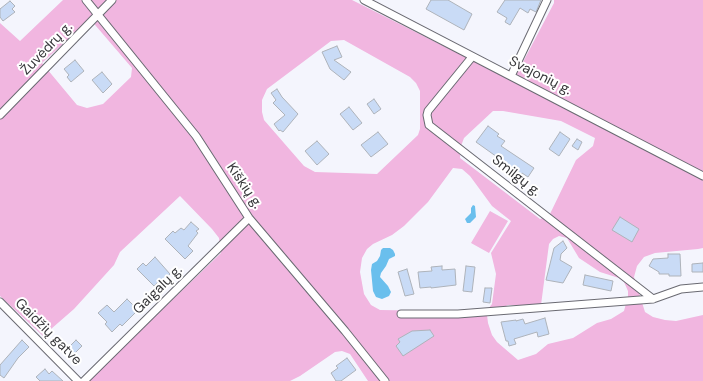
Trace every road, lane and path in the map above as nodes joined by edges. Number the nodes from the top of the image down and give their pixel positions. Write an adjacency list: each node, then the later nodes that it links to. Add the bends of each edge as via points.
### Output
1 (86, 0): 5 (street, Kiškių g.)
2 (112, 0): 5 (street, Žuvėdrų g.)
3 (364, 0): 6 (street, Svajonių g.)
4 (547, 0): 7 (street)
5 (98, 15): 8 (street, Žuvėdrų g.); 10 (street, Kiškių g., via 196,136)
6 (472, 57): 7 (street, Svajonių g.); 12 (street, Smilgų g., via 428,111 429,125)
7 (511, 76): 9 (street, Svajonių g.)
8 (0, 115)
9 (703, 176)
10 (249, 218): 16 (street, Gaigalų g.); 17 (street, Kiškių g.)
11 (703, 287): 12 (street, via 681,289)
12 (653, 299): 14 (street, via 458,314)
13 (0, 302): 15 (street, Gaidžių gatve)
14 (401, 314)
15 (78, 381)
16 (84, 381)
17 (385, 381)

